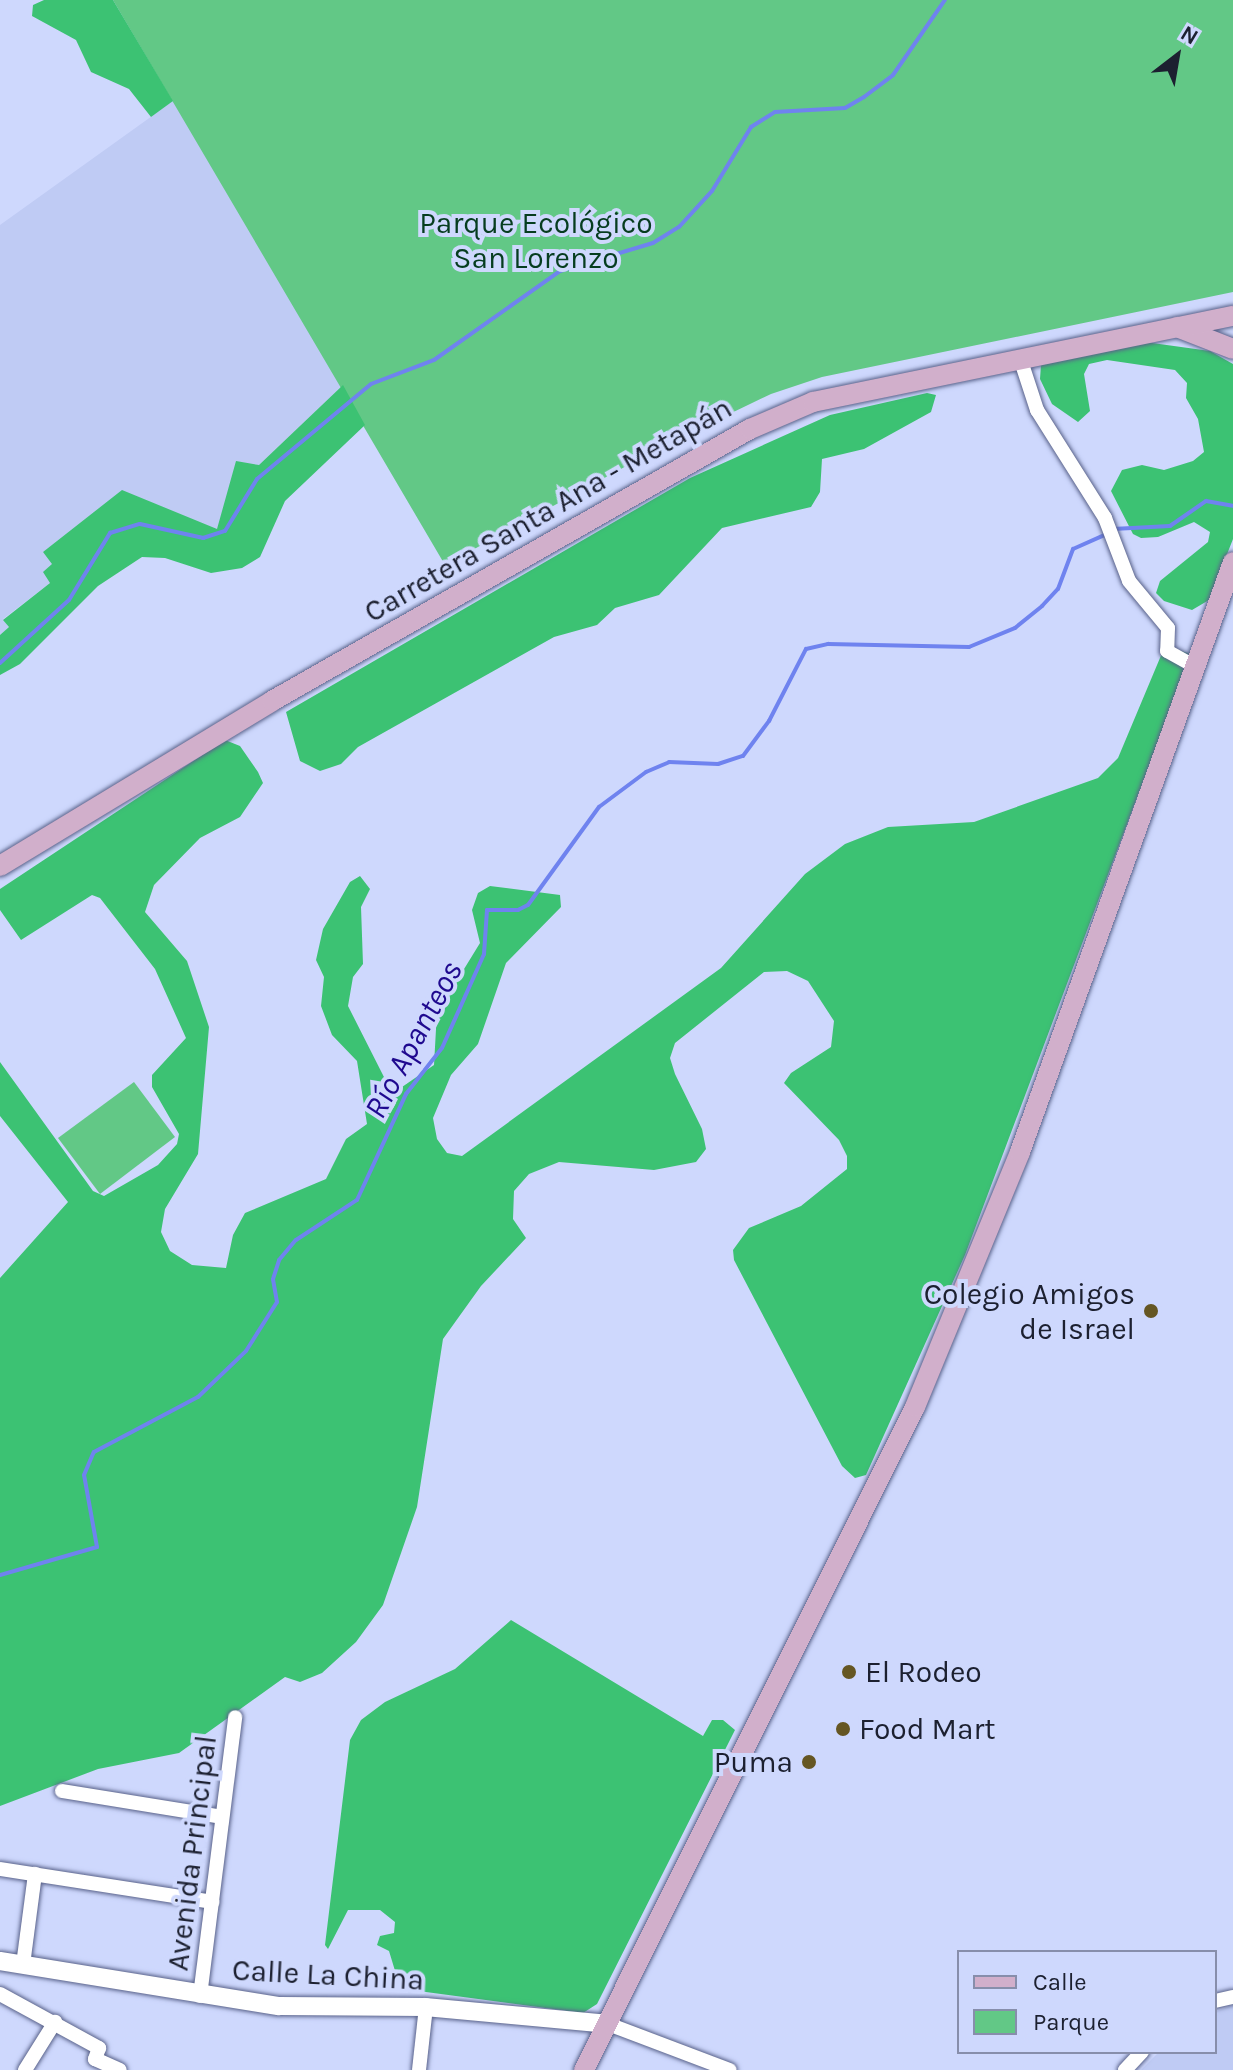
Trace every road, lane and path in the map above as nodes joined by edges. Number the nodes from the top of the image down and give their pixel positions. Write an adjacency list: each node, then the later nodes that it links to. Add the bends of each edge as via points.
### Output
1 (1233, 316): 2 (main road, Carretera Santa Ana - Metapán)
2 (1174, 326): 3 (main road); 4 (main road, Carretera Santa Ana - Metapán)
3 (1233, 349)
4 (1020, 358): 6 (street, via 1037,410 1105,518 1129,581 1168,628 1167,651); 7 (main road, Carretera Santa Ana - Metapán, via 813,402 750,429 272,701)
5 (1233, 565): 6 (main road)
6 (1196, 667): 20 (main road, via 1020,1152 915,1407)
7 (0, 866)
8 (235, 1717): 10 (street, Avenida Principal)
9 (62, 1791): 10 (street)
10 (222, 1817): 13 (street, Avenida Principal)
11 (0, 1869): 12 (street)
12 (35, 1874): 13 (street); 15 (street)
13 (212, 1902): 16 (street, Avenida Principal)
14 (0, 1961): 15 (main road, Calle La China)
15 (23, 1965): 16 (main road, Calle La China)
16 (200, 1996): 18 (main road, Calle La China, via 279,2006)
17 (2, 1999): 19 (street)
18 (426, 2007): 20 (main road, Calle La China); 25 (street)
19 (55, 2022): 22 (street, via 99,2048); 23 (street)
20 (608, 2024): 26 (main road); 27 (street)
21 (1140, 2054): 28 (street)
22 (92, 2065): 24 (street)
23 (25, 2070)
24 (120, 2070)
25 (419, 2070)
26 (584, 2070)
27 (730, 2070)
28 (1125, 2070)

